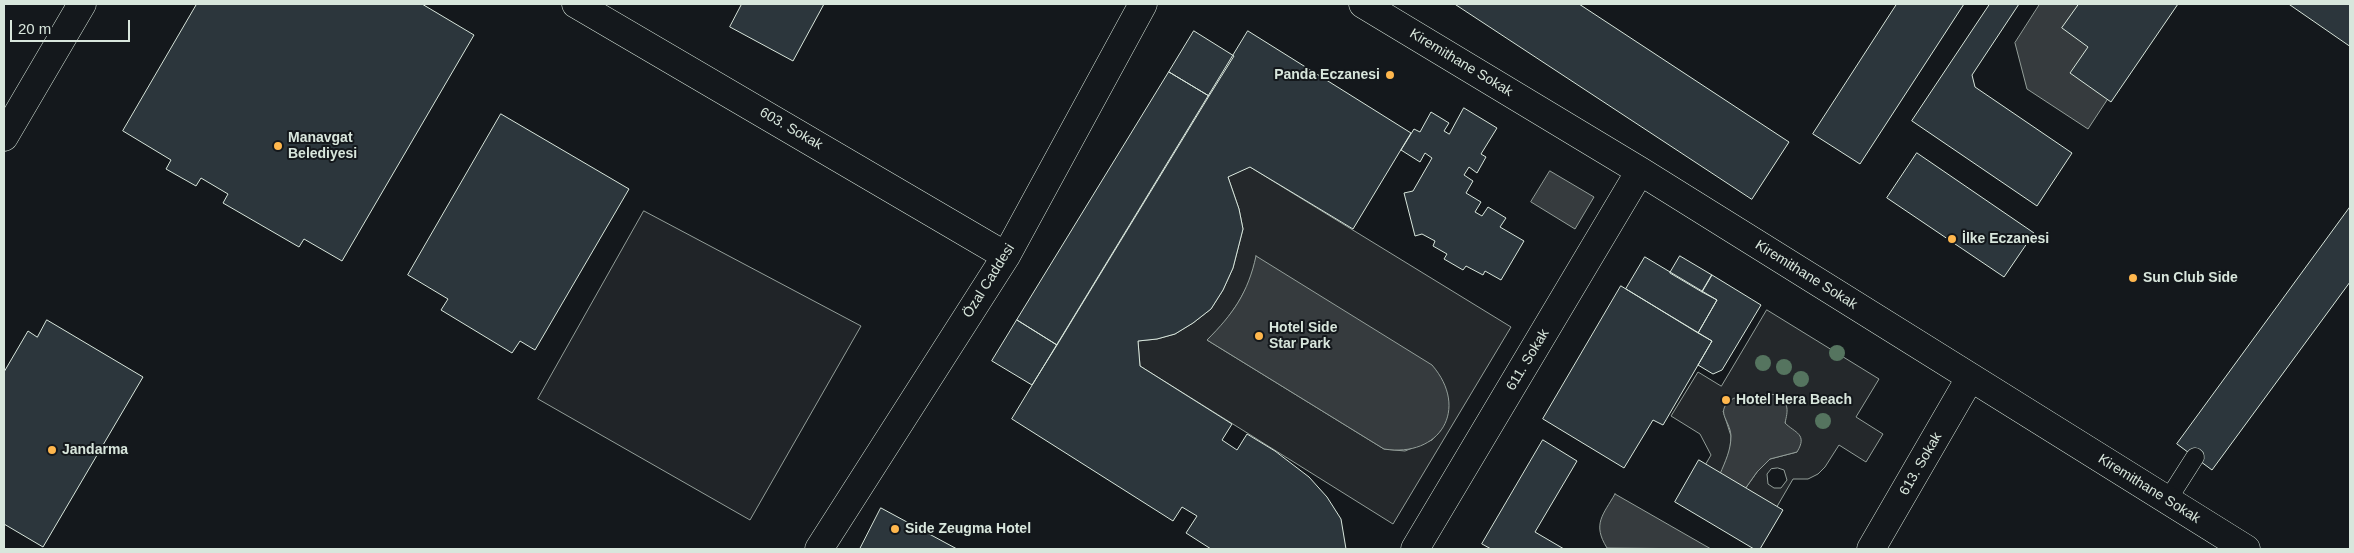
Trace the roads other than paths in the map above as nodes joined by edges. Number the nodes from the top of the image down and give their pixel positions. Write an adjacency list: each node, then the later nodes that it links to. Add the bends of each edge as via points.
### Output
1 (82, 4): 5 (street)
2 (576, 4): 7 (street, 603. Sokak)
3 (1143, 4): 7 (street, Özal Caddesi)
4 (1363, 4): 6 (street, Kiremithane Sokak)
5 (4, 137)
6 (1640, 171): 8 (street, Kiremithane Sokak); 12 (street, 611. Sokak)
7 (1006, 256): 11 (street, Özal Caddesi)
8 (1970, 378): 10 (street, Kiremithane Sokak); 13 (street, 613. Sokak)
9 (2195, 457): 10 (lane)
10 (2167, 501): 14 (street, Kiremithane Sokak)
11 (819, 549)
12 (1415, 549)
13 (1870, 549)
14 (2246, 549)

